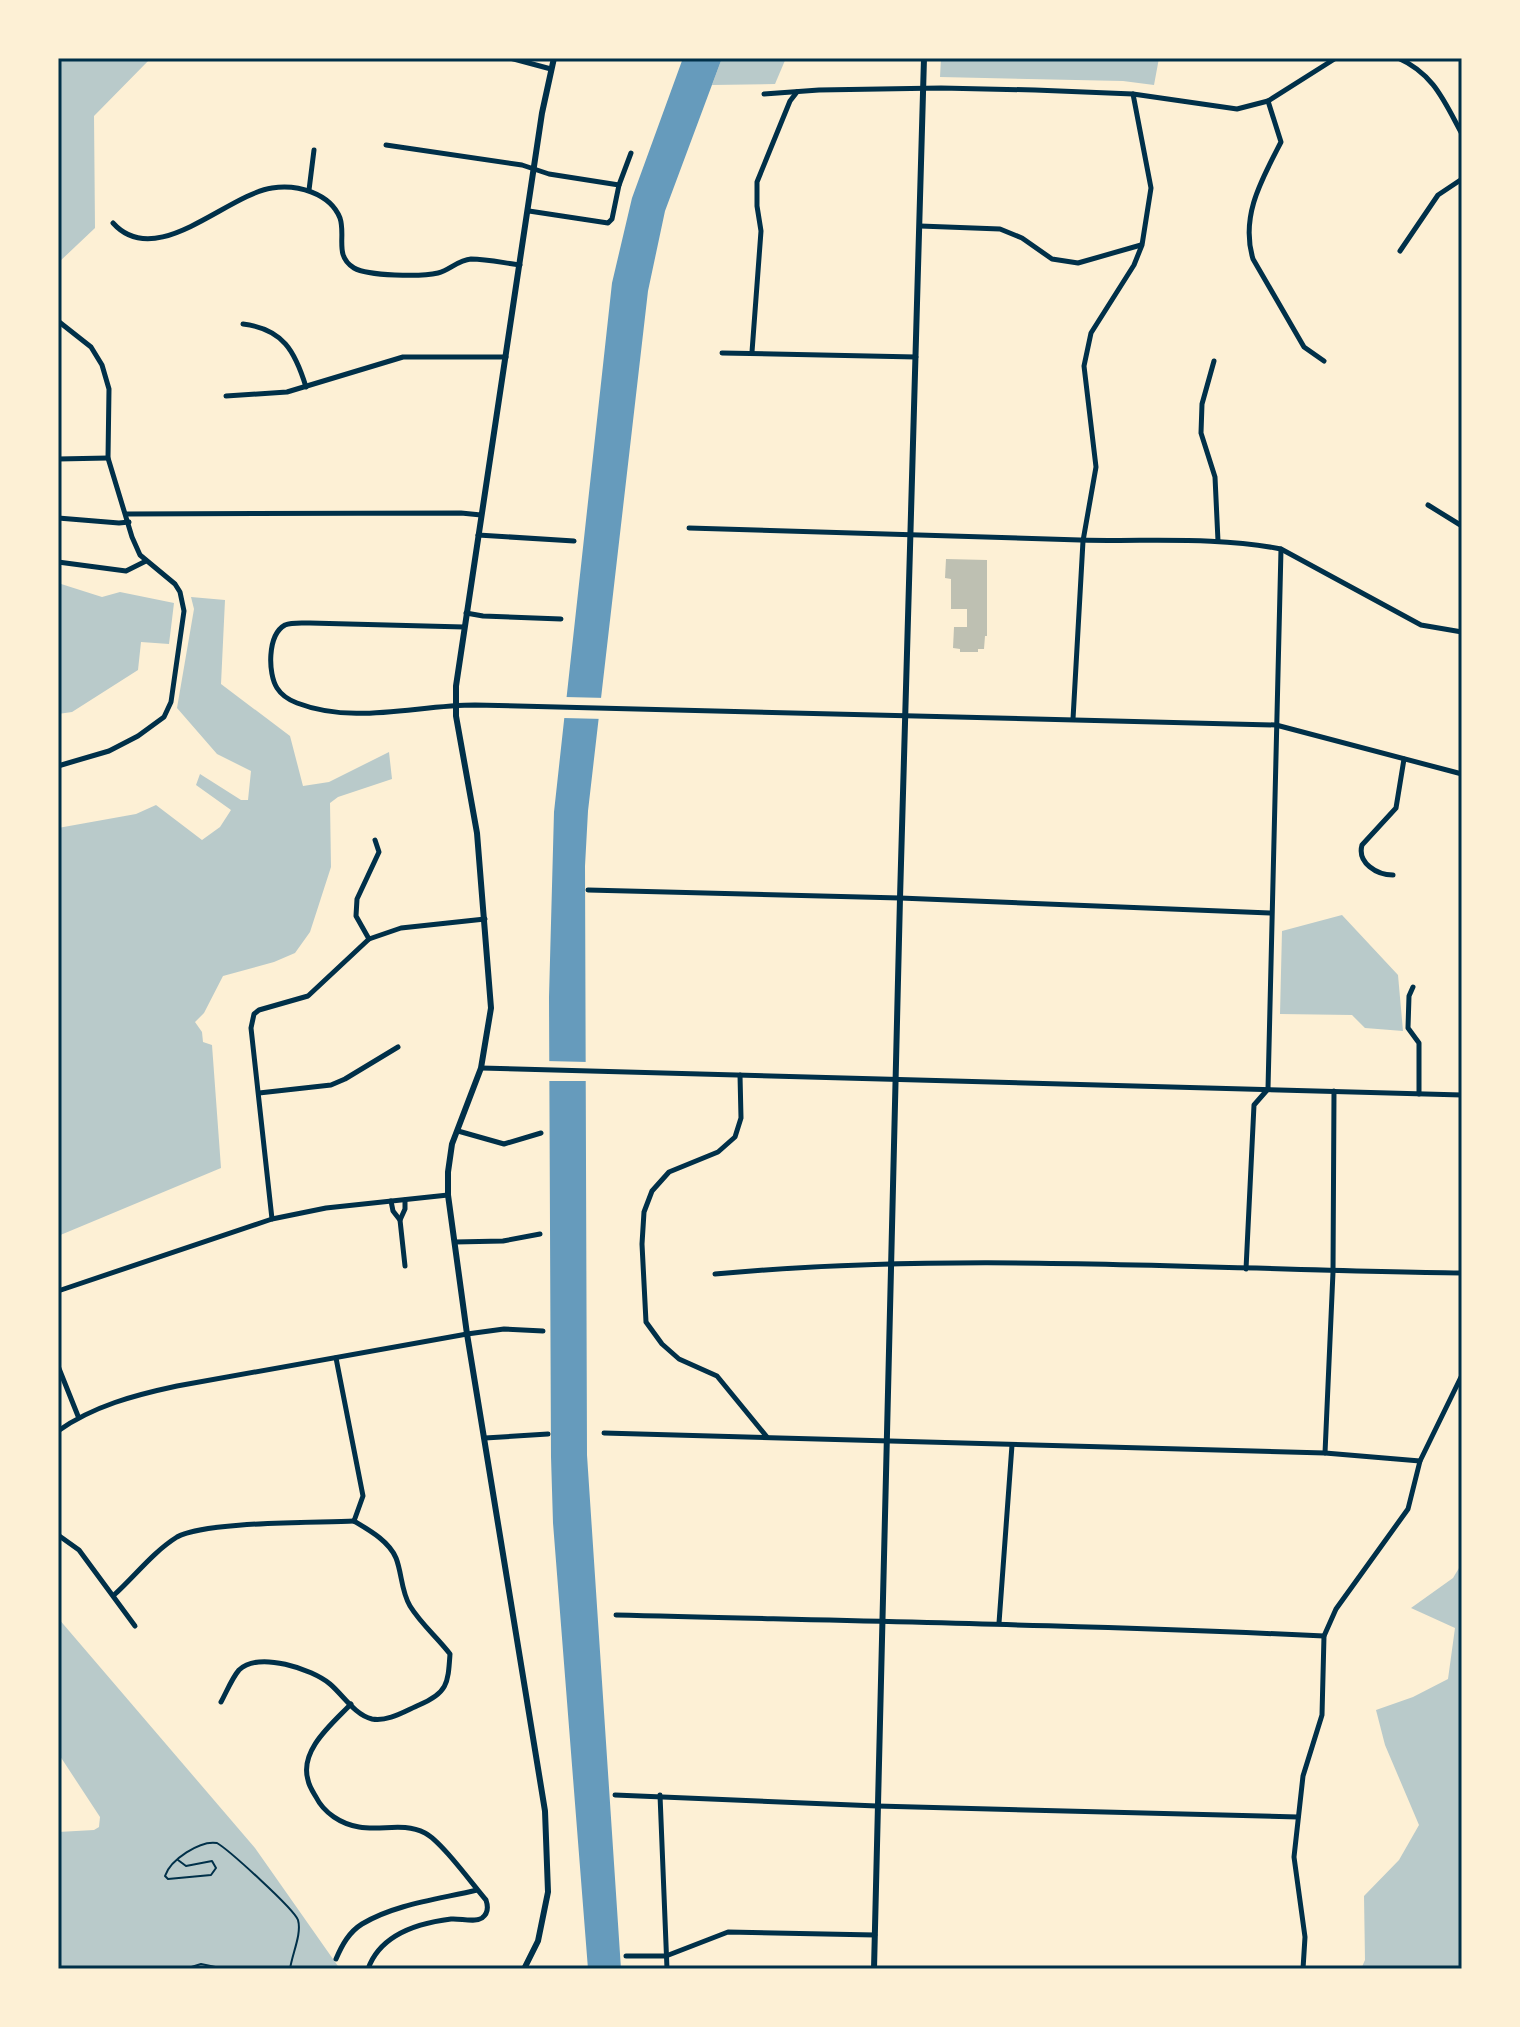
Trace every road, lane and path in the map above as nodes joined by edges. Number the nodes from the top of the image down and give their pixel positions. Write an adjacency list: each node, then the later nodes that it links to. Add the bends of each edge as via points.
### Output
1 (510, 58): 6 (street)
2 (554, 58): 6 (main road)
3 (924, 58): 7 (main road)
4 (1336, 58): 11 (street)
5 (1398, 58): 12 (street, via 1419,67 1435,86)
6 (551, 69): 16 (main road)
7 (924, 88): 8 (street); 10 (street); 22 (main road)
8 (798, 91): 9 (street); 28 (street, via 757,182 761,231)
9 (764, 94)
10 (1133, 94): 11 (street, via 1224,109); 23 (street, via 1151,188)
11 (1268, 101): 33 (street, via 1281,142 1257,191 1249,245 1304,347)
12 (1462, 134)
13 (386, 145): 16 (street)
14 (314, 150): 19 (street)
15 (631, 153): 18 (street)
16 (535, 169): 18 (street); 20 (main road)
17 (1462, 179): 24 (street, via 1438,195)
18 (619, 185): 20 (street, via 608,223)
19 (309, 190): 21 (street, via 252,193 200,222 153,238 135,238); 25 (street, via 335,210 342,255 361,271 435,274 471,259)
20 (529, 211): 25 (main road)
21 (113, 223)
22 (920, 226): 23 (street, via 1003,230 1052,259 1078,263); 31 (main road)
23 (1142, 245): 48 (street, via 1091,333 1084,366 1096,467)
24 (1400, 251)
25 (521, 265): 30 (main road)
26 (58, 321): 36 (street, via 91,347 102,365 109,389)
27 (243, 324): 34 (street, via 279,337 297,358)
28 (752, 352): 29 (street); 31 (street)
29 (722, 353)
30 (507, 357): 34 (street, via 403,357); 40 (main road)
31 (916, 357): 45 (main road)
32 (1214, 361): 49 (street, via 1202,404 1201,433 1215,477)
33 (1324, 361)
34 (306, 387): 35 (street)
35 (226, 396)
36 (108, 458): 37 (street); 39 (street)
37 (58, 459)
38 (1428, 505): 43 (street)
39 (127, 514): 40 (street); 42 (street)
40 (481, 515): 46 (main road)
41 (58, 518): 42 (street)
42 (129, 522): 51 (street)
43 (1462, 526)
44 (689, 528): 45 (street)
45 (912, 534): 48 (street); 58 (main road)
46 (478, 535): 47 (street); 53 (main road)
47 (574, 541)
48 (1083, 541): 49 (street); 59 (street)
49 (1218, 541): 50 (street)
50 (1281, 549): 56 (street, via 1421,625); 60 (street)
51 (146, 561): 52 (street, via 126,571); 62 (street, via 175,584 184,611 169,709 158,723 129,741)
52 (58, 562)
53 (466, 613): 54 (street); 55 (main road)
54 (561, 619)
55 (464, 627): 57 (main road); 57 (street, via 310,623 285,625 274,642 272,676 286,698 326,711 374,713)
56 (1462, 632)
57 (456, 705): 58 (street); 69 (main road)
58 (907, 716): 59 (street); 67 (main road)
59 (1073, 719): 60 (street)
60 (1276, 725): 61 (street); 68 (street)
61 (1404, 759): 63 (street); 65 (street, via 1396,808 1360,852 1381,875)
62 (58, 766)
63 (1462, 774)
64 (375, 840): 70 (street, via 379,852 357,899 356,916)
65 (1393, 875)
66 (588, 890): 67 (street)
67 (900, 898): 68 (street); 75 (main road)
68 (1270, 913): 76 (street)
69 (485, 919): 70 (street, via 401,928); 73 (main road, via 491,1008)
70 (369, 939): 78 (street, via 308,996 254,1014)
71 (1413, 987): 79 (street, via 1408,1028 1419,1043)
72 (398, 1047): 78 (street, via 331,1085)
73 (481, 1068): 74 (street); 81 (main road)
74 (740, 1075): 75 (street); 108 (street, via 741,1118 735,1137 718,1152 669,1172 652,1191 644,1212 646,1322 679,1359 717,1376)
75 (897, 1079): 76 (street); 90 (main road)
76 (1268, 1089): 77 (street); 92 (street, via 1254,1105)
77 (1334, 1091): 79 (street); 93 (street)
78 (259, 1093): 86 (street)
79 (1419, 1094): 80 (street)
80 (1462, 1095)
81 (458, 1131): 82 (street, via 504,1144); 83 (main road, via 449,1158)
82 (541, 1133)
83 (448, 1195): 84 (street); 89 (main road)
84 (405, 1200): 85 (street); 87 (street)
85 (391, 1201): 86 (street); 87 (street)
86 (272, 1219): 96 (street)
87 (400, 1220): 91 (street)
88 (540, 1234): 89 (street)
89 (455, 1242): 98 (main road)
90 (891, 1264): 92 (street); 95 (street); 110 (main road)
91 (405, 1266)
92 (1246, 1269): 93 (street)
93 (1333, 1272): 94 (street); 112 (street)
94 (1462, 1273)
95 (715, 1274)
96 (58, 1291)
97 (543, 1331): 98 (street)
98 (467, 1334): 99 (street); 109 (main road)
99 (336, 1358): 104 (street, via 135,1395); 114 (street, via 363,1496)
100 (58, 1366): 104 (street)
101 (1462, 1375): 103 (street)
102 (1462, 1393): 103 (street)
103 (1454, 1394): 113 (street)
104 (78, 1416): 105 (street)
105 (58, 1431)
106 (604, 1433): 108 (street)
107 (548, 1434): 109 (street)
108 (767, 1437): 110 (street)
109 (485, 1438): 138 (main road, via 548,1843 545,1916)
110 (888, 1442): 111 (street); 118 (main road)
111 (1012, 1445): 112 (street); 119 (street)
112 (1325, 1453): 113 (street)
113 (1420, 1461): 121 (street, via 1408,1509 1336,1609)
114 (354, 1521): 116 (street, via 205,1528 180,1536 158,1552); 123 (street, via 396,1557 407,1601 450,1654 448,1680 438,1697 388,1718 373,1719)
115 (58, 1535): 116 (street, via 79,1550)
116 (114, 1595): 120 (street)
117 (616, 1615): 118 (street)
118 (883, 1623): 119 (street); 126 (main road)
119 (999, 1623): 121 (street)
120 (135, 1626)
121 (1324, 1636): 127 (street, via 1322,1715 1303,1776)
122 (221, 1702): 123 (street, via 239,1670 257,1662 280,1662 327,1681)
123 (351, 1704): 129 (street, via 327,1729 308,1761 307,1779 320,1805 340,1821 361,1828 410,1826 429,1834)
124 (615, 1795): 125 (street)
125 (660, 1795): 126 (street); 132 (street)
126 (877, 1806): 127 (street); 130 (main road)
127 (1298, 1817): 141 (street, via 1294,1857 1305,1937)
128 (178, 1860): 128 (path, via 166,1871 168,1879 215,1872 212,1861 186,1866); 136 (path, via 201,1844 217,1843 284,1901 299,1926)
129 (477, 1890): 133 (street, via 373,1919 354,1930); 137 (street, via 488,1906 483,1917 418,1926 399,1934 373,1955)
130 (876, 1935): 132 (street, via 728,1932); 140 (main road)
131 (626, 1956): 132 (street)
132 (666, 1956): 139 (street)
133 (336, 1959)
134 (185, 1969): 135 (path, via 201,1964)
135 (225, 1969)
136 (290, 1969)
137 (368, 1969)
138 (524, 1969)
139 (667, 1969)
140 (874, 1969)
141 (1303, 1969)

